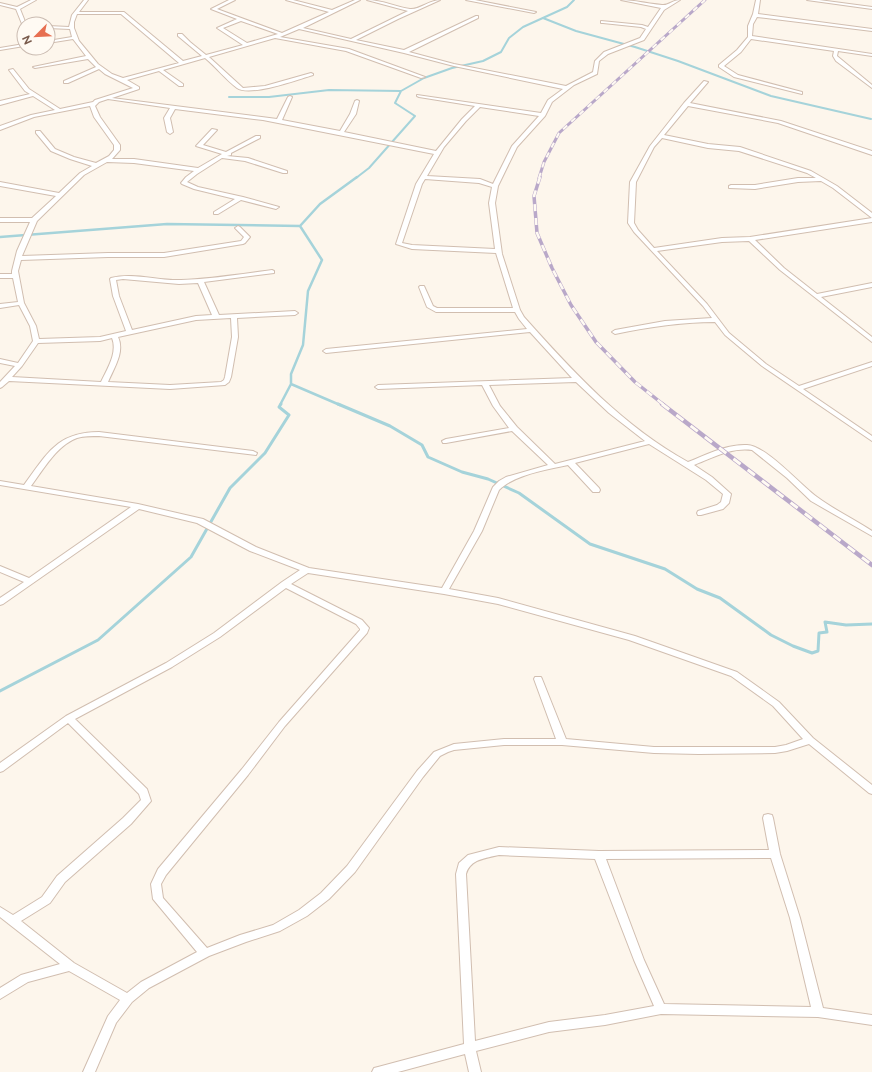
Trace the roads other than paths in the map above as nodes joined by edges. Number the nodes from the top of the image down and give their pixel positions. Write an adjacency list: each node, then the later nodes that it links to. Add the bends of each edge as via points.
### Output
1 (34, 0): 16 (street)
2 (86, 0): 21 (street)
3 (233, 0): 25 (street, via 213,9)
4 (288, 0): 19 (street)
5 (358, 0): 19 (street)
6 (369, 0): 18 (street)
7 (438, 0): 18 (street)
8 (468, 0): 20 (street)
9 (623, 0): 15 (street)
10 (678, 0): 15 (street)
11 (758, 0): 22 (street)
12 (809, 0): 13 (street)
13 (820, 1): 17 (street)
14 (0, 4): 16 (street)
15 (664, 7): 30 (street)
16 (18, 8): 23 (street)
17 (872, 8)
18 (412, 11): 37 (street)
19 (333, 12): 29 (street)
20 (534, 12)
21 (76, 13): 28 (street); 47 (street, via 122,13)
22 (755, 15): 31 (street); 35 (street, via 750,24)
23 (21, 16)
24 (476, 17): 43 (street)
25 (240, 20): 33 (street); 39 (street, via 219,28)
26 (603, 22): 30 (street)
27 (56, 27): 28 (street)
28 (72, 28): 36 (street)
29 (299, 28): 33 (street); 37 (street)
30 (649, 29): 61 (street, via 642,39 606,53 597,61 594,73)
31 (872, 30)
32 (180, 34): 45 (street)
33 (281, 34): 34 (street)
34 (275, 37): 39 (street); 55 (street, via 348,50)
35 (750, 37): 42 (street); 62 (street, via 739,51 721,66 736,76)
36 (74, 38): 38 (street); 46 (street)
37 (352, 40): 43 (street)
38 (56, 41)
39 (247, 45): 45 (street)
40 (16, 46): 41 (street)
41 (0, 49)
42 (836, 50): 44 (street); 60 (street, via 835,56 838,60)
43 (405, 52): 61 (street)
44 (872, 55)
45 (205, 56): 47 (street); 54 (street, via 244,90)
46 (89, 57): 48 (street); 49 (street)
47 (181, 62): 50 (street)
48 (35, 67)
49 (99, 67): 52 (street); 53 (street)
50 (159, 69): 56 (street); 59 (street)
51 (11, 70): 63 (street)
52 (106, 72): 53 (street); 56 (street)
53 (86, 74): 57 (street)
54 (311, 74)
55 (423, 77)
56 (122, 80): 66 (street, via 137,88)
57 (66, 82)
58 (706, 82): 70 (street)
59 (181, 85)
60 (872, 87)
61 (566, 88): 74 (street, via 550,101)
62 (800, 93)
63 (33, 95): 68 (street); 73 (street)
64 (419, 96): 72 (street)
65 (290, 97): 75 (street)
66 (107, 98): 69 (street); 71 (street)
67 (357, 101): 80 (street, via 353,114)
68 (0, 103)
69 (95, 103): 73 (street); 87 (street, via 92,106 93,110 118,148 115,154)
70 (686, 104): 81 (street); 84 (street, via 779,122)
71 (173, 106): 75 (street); 79 (street, via 168,118)
72 (478, 106): 74 (street); 83 (street)
73 (58, 110): 76 (street)
74 (543, 115): 94 (street, via 515,146)
75 (279, 121): 80 (street)
76 (0, 128)
77 (214, 130): 85 (street, via 200,146)
78 (38, 132): 88 (street, via 52,150)
79 (170, 132)
80 (341, 133): 83 (street)
81 (662, 136): 92 (street, via 708,146 740,149 802,169); 106 (street, via 652,147 632,182 631,223)
82 (258, 137): 85 (street)
83 (437, 153): 91 (street)
84 (872, 153)
85 (229, 154): 86 (street)
86 (223, 157): 89 (street); 90 (street, via 246,159)
87 (104, 160): 88 (street); 89 (street, via 134,161)
88 (96, 165): 96 (street, via 82,174)
89 (199, 170): 97 (street, via 184,183)
90 (285, 172)
91 (423, 177): 94 (street, via 480,181); 107 (street, via 415,191 409,218 399,244 412,247)
92 (825, 180): 95 (street, via 810,179 755,187); 100 (street)
93 (0, 184): 96 (street)
94 (495, 186): 107 (street, via 492,203)
95 (731, 187)
96 (61, 195): 102 (street)
97 (241, 198): 98 (street); 99 (street)
98 (276, 207)
99 (216, 213)
100 (872, 216)
101 (0, 220): 102 (street)
102 (34, 220): 108 (street)
103 (872, 220): 105 (street)
104 (238, 228): 108 (street, via 247,237 243,242 171,255)
105 (750, 239): 106 (street, via 722,240); 115 (street)
106 (653, 250): 122 (street)
107 (498, 251): 118 (street)
108 (19, 258): 111 (street)
109 (272, 272): 112 (street)
110 (0, 276): 111 (street)
111 (16, 276): 116 (street)
112 (200, 281): 120 (street); 124 (street, via 179,282 124,277 113,279 116,296)
113 (872, 285): 115 (street)
114 (422, 287): 118 (street, via 430,306 436,310)
115 (816, 296): 127 (street)
116 (21, 303): 117 (street); 128 (street, via 36,333)
117 (0, 306)
118 (517, 310): 123 (street)
119 (295, 312): 121 (street)
120 (216, 316): 121 (street); 124 (street)
121 (234, 316): 135 (street, via 235,337 227,381 223,384 170,387)
122 (716, 320): 125 (street, via 674,321); 139 (street, via 744,349)
123 (532, 330): 129 (street); 134 (street)
124 (129, 332): 126 (street)
125 (615, 332)
126 (114, 336): 128 (street, via 84,340); 135 (street, via 118,349)
127 (872, 340)
128 (36, 341): 132 (street)
129 (326, 352)
130 (0, 361): 132 (street)
131 (872, 364): 139 (street)
132 (20, 365): 133 (street)
133 (8, 379): 135 (street); 137 (street)
134 (578, 380): 136 (street); 143 (street)
135 (104, 383)
136 (485, 384): 138 (street); 140 (street)
137 (0, 386)
138 (378, 387)
139 (799, 388): 141 (street)
140 (514, 429): 142 (street); 147 (street)
141 (872, 439)
142 (446, 441)
143 (650, 442): 145 (street); 146 (street)
144 (253, 453): 149 (street, via 84,434 61,444)
145 (570, 462): 147 (street); 150 (street)
146 (688, 465): 152 (street, via 727,494 725,503 720,507); 153 (street, via 731,449 748,446 754,448 814,499)
147 (553, 466): 158 (street, via 509,478 499,486 478,531)
148 (0, 483): 149 (street)
149 (26, 487): 151 (street)
150 (596, 490)
151 (138, 506): 155 (street, via 200,520 253,549); 156 (street)
152 (701, 513)
153 (872, 534)
154 (0, 569): 156 (street)
155 (307, 570): 157 (street); 158 (street)
156 (30, 581): 159 (street)
157 (285, 584): 161 (street, via 217,635 175,661); 171 (street, via 360,622 365,628 282,724 162,872 156,884 158,899)
158 (444, 590): 162 (street, via 498,601 632,638 734,674 776,704)
159 (0, 602)
160 (538, 679): 163 (street)
161 (69, 718): 164 (street); 170 (street, via 144,792 146,801 61,879 46,900)
162 (810, 740): 163 (street, via 787,748 699,752); 165 (street)
163 (562, 742): 171 (street, via 497,743 454,747 437,754 351,869 325,896 276,928)
164 (0, 768)
165 (872, 790)
166 (768, 818): 167 (street)
167 (775, 854): 168 (street); 176 (street, via 795,918)
168 (599, 855): 175 (street, via 639,960); 178 (street, via 499,850 472,858 463,866 461,874)
169 (0, 911): 170 (street)
170 (12, 920): 172 (street)
171 (205, 953): 174 (street, via 145,985)
172 (70, 966): 173 (street, via 26,978); 174 (street)
173 (0, 994)
174 (128, 999): 179 (street, via 112,1020)
175 (661, 1009): 176 (street); 178 (street, via 550,1027)
176 (818, 1012): 177 (street)
177 (872, 1020)
178 (470, 1048): 180 (street); 181 (street)
179 (89, 1072)
180 (378, 1072)
181 (475, 1072)

